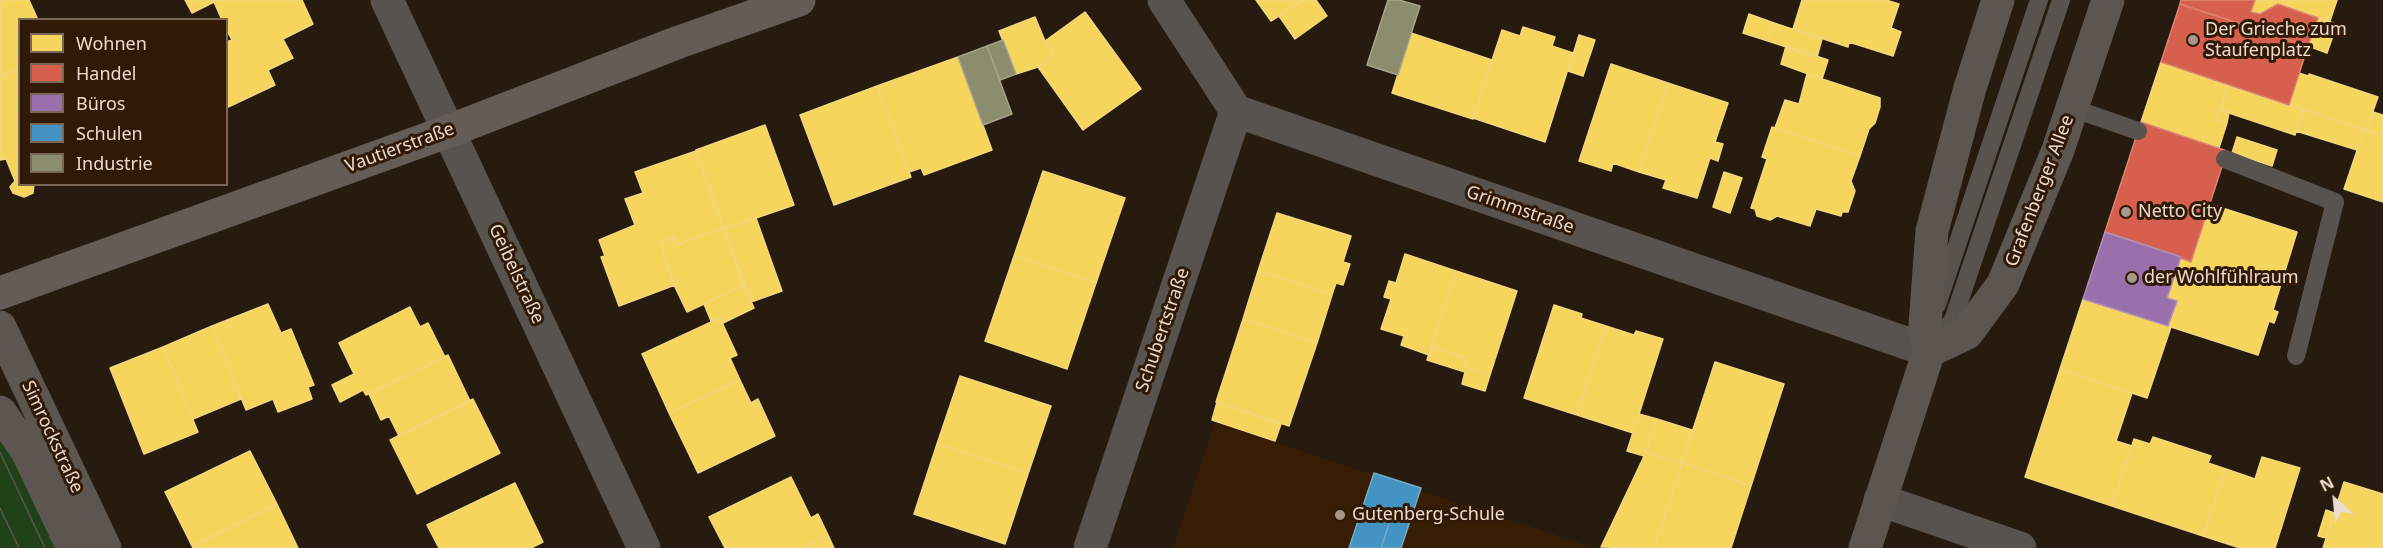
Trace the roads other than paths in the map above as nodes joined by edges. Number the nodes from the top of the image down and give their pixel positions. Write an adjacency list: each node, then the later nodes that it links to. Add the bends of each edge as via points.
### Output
1 (387, 0): 10 (street, Geibelstraße)
2 (799, 0): 10 (main road, Vautierstraße)
3 (1164, 0): 9 (street)
4 (1998, 0): 15 (street, via 1932,231 1925,325)
5 (2039, 0): 15 (lane, via 1935,314)
6 (2061, 0): 15 (lane, via 1953,320)
7 (2108, 0): 8 (street, Grafenberger Allee)
8 (2072, 108): 11 (lane); 15 (street, Grafenberger Allee, via 2003,284 1967,333)
9 (1236, 111): 15 (street, Grimmstraße); 22 (street, Schubertstraße)
10 (449, 131): 13 (main road, Vautierstraße); 21 (street, Geibelstraße)
11 (2138, 131)
12 (2225, 159): 16 (lane, via 2335,202)
13 (0, 293)
14 (0, 327): 20 (street, Simrockstraße)
15 (1929, 351): 18 (street)
16 (2296, 356)
17 (0, 412): 19 (street, Simrockstraße, via 27,451)
18 (1880, 500): 23 (street); 24 (street)
19 (74, 548)
20 (105, 548)
21 (644, 548)
22 (1090, 548)
23 (1865, 548)
24 (2020, 548)

